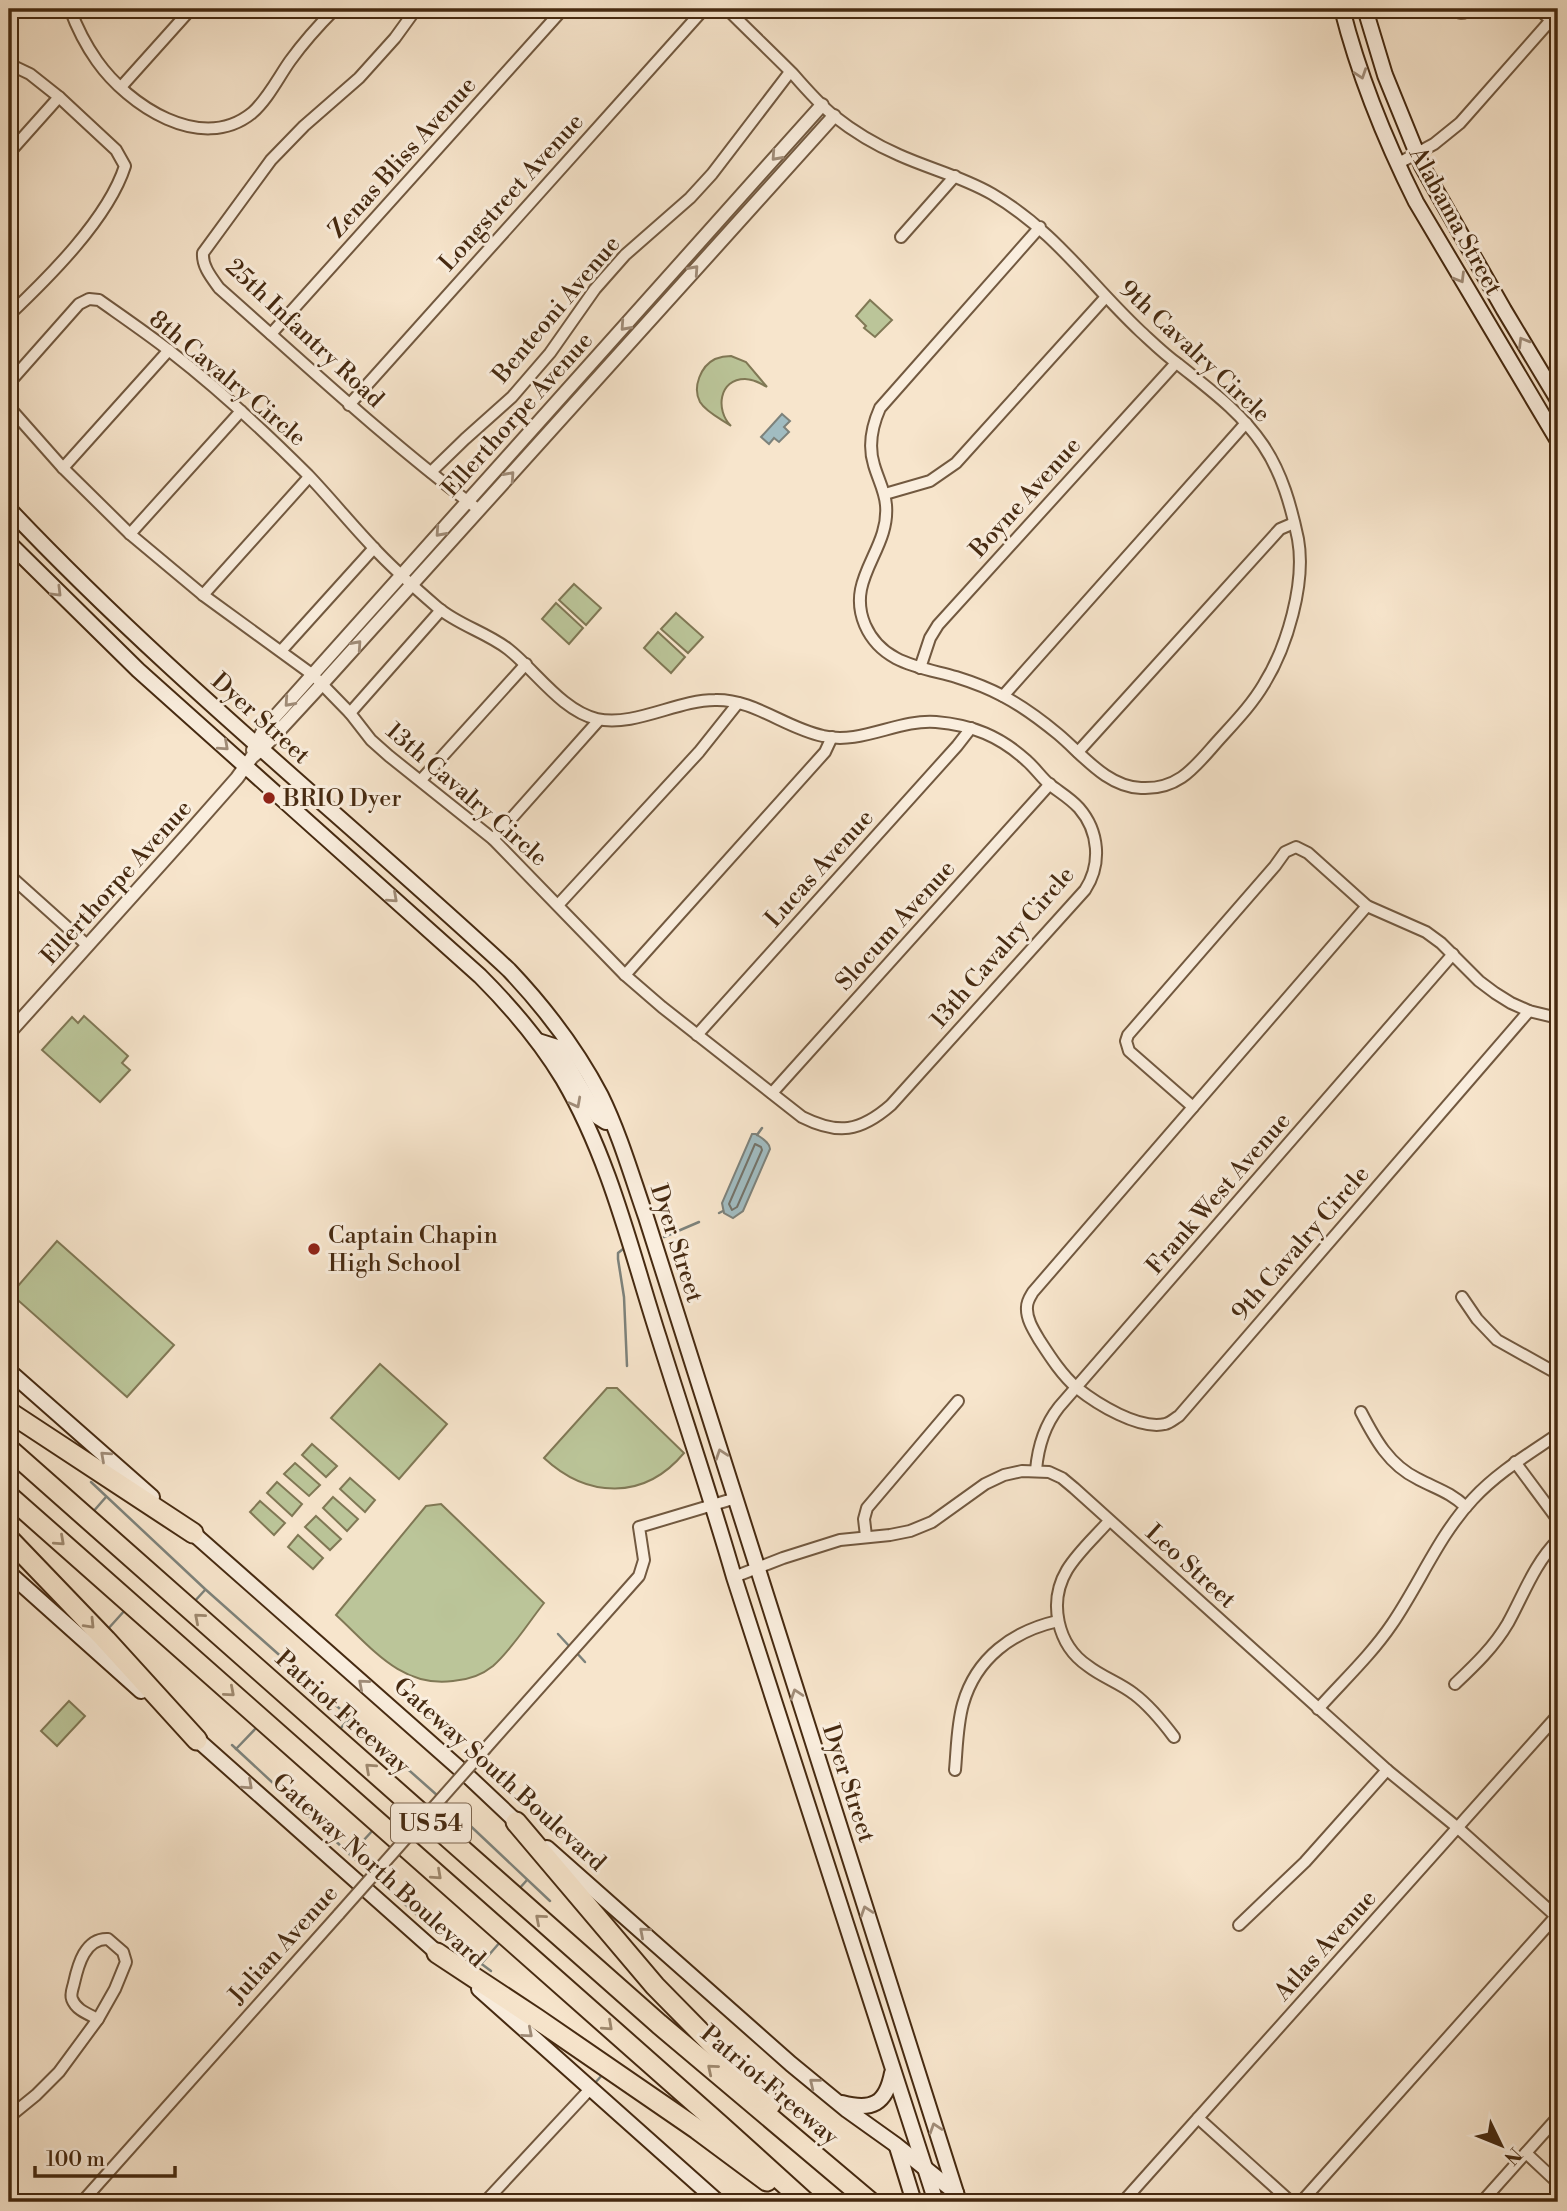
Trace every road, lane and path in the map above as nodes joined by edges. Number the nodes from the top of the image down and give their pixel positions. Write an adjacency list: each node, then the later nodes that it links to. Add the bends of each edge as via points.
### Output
1 (70, 9): 16 (street, via 97,61)
2 (191, 9): 16 (street)
3 (335, 9): 16 (street, via 291,59 262,104 236,122 216,128 180,124)
4 (416, 9): 28 (street, 25th Infantry Road, via 376,61 271,160 203,253 207,271 219,288)
5 (563, 9): 28 (street, Zenas Bliss Avenue)
6 (704, 9): 33 (street, Longstreet Avenue)
7 (727, 9): 15 (street, 9th Cavalry Circle)
8 (1342, 9): 22 (main road, Alabama Street, one-way to 22, via 1362,77)
9 (1364, 9): 21 (main road, Alabama Street)
10 (1450, 9): 11 (street, via 1457,13)
11 (1471, 9)
12 (1538, 9): 13 (street)
13 (1555, 16): 21 (street, via 1460,123)
14 (9, 64): 17 (street)
15 (790, 72): 18 (street, 9th Cavalry Circle); 39 (street, Benteoni Avenue, via 712,174 595,289 512,397)
16 (121, 87)
17 (59, 97): 20 (street); 27 (street, via 116,150 125,166 120,182 93,222 57,268)
18 (822, 105): 19 (street, 9th Cavalry Circle); 42 (street, Ellerthorpe Avenue, one-way to 42)
19 (834, 116): 23 (street, 9th Cavalry Circle, via 897,155); 44 (street, Ellerthorpe Avenue, one-way to 19)
20 (9, 153)
21 (1416, 154): 22 (street); 32 (main road, Alabama Street, one-way to 21)
22 (1397, 164): 37 (main road, Alabama Street, one-way to 37, via 1447,258)
23 (955, 176): 24 (street, 9th Cavalry Circle, via 989,192); 25 (street)
24 (1040, 227): 26 (street, 9th Cavalry Circle); 41 (street, 9th Cavalry Circle, via 880,408 871,449)
25 (901, 237)
26 (1105, 298): 30 (street, 9th Cavalry Circle); 41 (street, via 956,463 930,481)
27 (9, 315)
28 (271, 334): 33 (street, 25th Infantry Road)
29 (169, 350): 31 (street, 8th Cavalry Circle, via 99,300 89,299 79,304); 35 (street, 8th Cavalry Circle); 38 (street)
30 (1175, 363): 36 (street, 9th Cavalry Circle, via 1209,387); 55 (street, Boyne Avenue, via 938,625)
31 (9, 383)
32 (1558, 400)
33 (349, 405): 39 (street, 25th Infantry Road)
34 (9, 407): 38 (street)
35 (241, 411): 40 (street, 8th Cavalry Circle); 46 (street)
36 (1246, 423): 45 (street, 9th Cavalry Circle, via 1274,462); 57 (street)
37 (1558, 441)
38 (63, 468): 46 (street)
39 (430, 472): 42 (street, 25th Infantry Road)
40 (309, 477): 48 (street, 8th Cavalry Circle); 51 (street)
41 (885, 494): 55 (street, 9th Cavalry Circle, via 886,524 861,583 861,614 879,646 897,660)
42 (467, 501): 44 (street, 25th Infantry Road); 49 (street, Ellerthorpe Avenue, one-way to 49)
43 (9, 509): 64 (main road, Dyer Street)
44 (479, 510): 50 (street, Ellerthorpe Avenue)
45 (1294, 523): 63 (street, via 1280,529); 63 (street, 9th Cavalry Circle, via 1300,550 1297,590 1282,646 1252,702 1188,774 1160,788 1123,786)
46 (130, 534): 51 (street)
47 (9, 543): 64 (main road, Dyer Street, one-way to 64, via 110,643)
48 (374, 548): 49 (street, 8th Cavalry Circle); 53 (street)
49 (401, 575): 50 (street, 8th Cavalry Circle); 56 (street, Ellerthorpe Avenue)
50 (412, 585): 52 (street); 56 (street, Ellerthorpe Avenue, one-way to 50)
51 (203, 595): 53 (street)
52 (441, 610): 54 (street); 59 (street)
53 (281, 651): 56 (street)
54 (526, 664): 60 (street, via 555,695); 65 (street)
55 (920, 668): 57 (street, 9th Cavalry Circle)
56 (318, 679): 59 (street, 13th Cavalry Circle); 64 (street, Ellerthorpe Avenue)
57 (1003, 696): 63 (street, 9th Cavalry Circle)
58 (738, 703): 60 (street, 13th Cavalry Circle, via 695,701 630,719); 62 (street, 13th Cavalry Circle); 69 (street)
59 (350, 713): 65 (street, 13th Cavalry Circle, via 372,740)
60 (599, 720): 67 (street)
61 (971, 727): 62 (street, 13th Cavalry Circle, via 932,722); 66 (street, 13th Cavalry Circle, via 1012,748); 77 (street, Lucas Avenue)
62 (832, 737): 73 (street, via 825,751)
63 (1079, 752)
64 (254, 754): 71 (street, Ellerthorpe Avenue); 78 (main road, Dyer Street, one-way to 78, via 506,1002); 81 (main road, Dyer Street, via 509,970 571,1046)
65 (421, 780): 67 (street, 13th Cavalry Circle)
66 (1050, 784): 79 (street, Slocum Avenue); 79 (street, 13th Cavalry Circle, via 1078,806 1096,844 1095,869 1076,900 876,1118 836,1130 802,1117)
67 (493, 839): 69 (street, 13th Cavalry Circle)
68 (9, 875): 71 (street)
69 (558, 905): 73 (street, 13th Cavalry Circle)
70 (1367, 906): 72 (street, via 1426,932); 80 (street); 80 (street, via 1308,853 1296,847 1285,852 1128,1035 1129,1051)
71 (87, 945): 76 (street, Ellerthorpe Avenue)
72 (1453, 954): 74 (street, via 1479,981); 85 (street, Frank West Avenue)
73 (625, 975): 77 (street, 13th Cavalry Circle)
74 (1529, 1011): 75 (street); 85 (street, 9th Cavalry Circle, via 1178,1416 1167,1424 1151,1425 1110,1410)
75 (1558, 1018)
76 (9, 1033)
77 (697, 1035): 79 (street, 13th Cavalry Circle)
78 (538, 1041): 81 (main road, via 557,1048 598,1117); 88 (main road, Dyer Street, one-way to 88, via 564,1080 597,1147)
79 (772, 1093)
80 (1193, 1107): 85 (street, 9th Cavalry Circle, via 1028,1299 1027,1314 1034,1331 1053,1362)
81 (611, 1120): 86 (main road, Dyer Street)
82 (1462, 1297): 84 (street, via 1497,1340)
83 (9, 1370): 101 (main road, Gateway South Boulevard, one-way to 83)
84 (1558, 1374)
85 (1077, 1387): 94 (street, Frank West Avenue, via 1048,1420)
86 (702, 1396): 88 (main road); 96 (main road, Dyer Street, one-way to 86)
87 (958, 1401): 102 (street, via 867,1508)
88 (680, 1404): 97 (main road, Dyer Street)
89 (9, 1412): 101 (highway)
90 (1361, 1412): 98 (street, via 1392,1461 1418,1480 1455,1496)
91 (1558, 1434): 93 (street)
92 (9, 1449): 134 (highway, Patriot Freeway / US 54, one-way to 92, via 659,2024)
93 (1515, 1462): 98 (street); 99 (street)
94 (1036, 1470): 100 (street, Leo Street, via 1062,1478); 102 (street, via 1004,1475 985,1484 921,1527)
95 (9, 1496): 140 (highway, US 54, one-way to 140)
96 (736, 1498): 97 (street, Julian Avenue); 105 (main road, Dyer Street)
97 (713, 1505): 107 (main road, Dyer Street); 136 (street, Julian Avenue, bridge, via 639,1527 643,1560 639,1576)
98 (1466, 1507): 110 (street, via 1390,1627)
99 (1558, 1520)
100 (1109, 1521): 108 (street, via 1066,1572 1058,1595); 110 (street, Leo Street)
101 (193, 1533): 116 (main road, Gateway South Boulevard, one-way to 101)
102 (866, 1536): 105 (street)
103 (9, 1539): 113 (highway, one-way to 113)
104 (1558, 1540): 109 (street, via 1533,1571 1492,1647)
105 (757, 1569): 107 (street); 120 (main road, Dyer Street, one-way to 105)
106 (9, 1573): 113 (main road, Gateway North Boulevard)
107 (734, 1577): 121 (main road, Dyer Street)
108 (1058, 1621): 112 (street, via 1075,1656 1141,1699); 114 (street, via 1028,1629 1006,1642 974,1679 961,1716)
109 (1455, 1684)
110 (1318, 1709): 115 (street, Leo Street)
111 (1558, 1715): 117 (street, Atlas Avenue)
112 (1174, 1737)
113 (197, 1740): 122 (main road, Gateway North Boulevard, one-way to 122)
114 (955, 1770)
115 (1387, 1770): 117 (street, Leo Street); 119 (street, via 1305,1863)
116 (516, 1822): 126 (main road, Gateway South Boulevard, one-way to 116); 134 (highway, via 654,1986)
117 (1458, 1828): 118 (street, Leo Street); 129 (street, Atlas Avenue)
118 (1558, 1916): 146 (street)
119 (1239, 1925)
120 (876, 1945): 121 (main road); 135 (main road, Dyer Street, one-way to 120)
121 (854, 1951): 124 (main road, Dyer Street)
122 (437, 1953): 125 (main road, Gateway North Boulevard, one-way to 125); 139 (highway)
123 (98, 2019): 123 (street, via 126,1962 123,1952 108,1940 100,1940 81,1957 71,1994 78,2008); 127 (street, via 59,2072)
124 (892, 2071): 126 (main road, via 885,2094 874,2104 858,2108); 132 (main road, Dyer Street)
125 (591, 2088): 137 (street); 138 (main road, Gateway North Boulevard)
126 (838, 2102): 130 (main road, Gateway South Boulevard)
127 (10, 2113)
128 (1558, 2117): 131 (street)
129 (1198, 2118): 144 (street, Atlas Avenue); 145 (street)
130 (896, 2145): 132 (main road, Gateway South Boulevard); 141 (main road)
131 (1526, 2153): 133 (street); 147 (street)
132 (925, 2170): 135 (main road, Gateway South Boulevard); 142 (main road, Dyer Street)
133 (1558, 2183)
134 (864, 2197)
135 (958, 2197): 143 (main road, Gateway South Boulevard)
136 (82, 2202)
137 (485, 2202)
138 (718, 2202)
139 (798, 2202)
140 (805, 2202)
141 (914, 2202)
142 (936, 2202)
143 (969, 2202)
144 (1123, 2202)
145 (1292, 2202)
146 (1301, 2202)
147 (1482, 2202)

